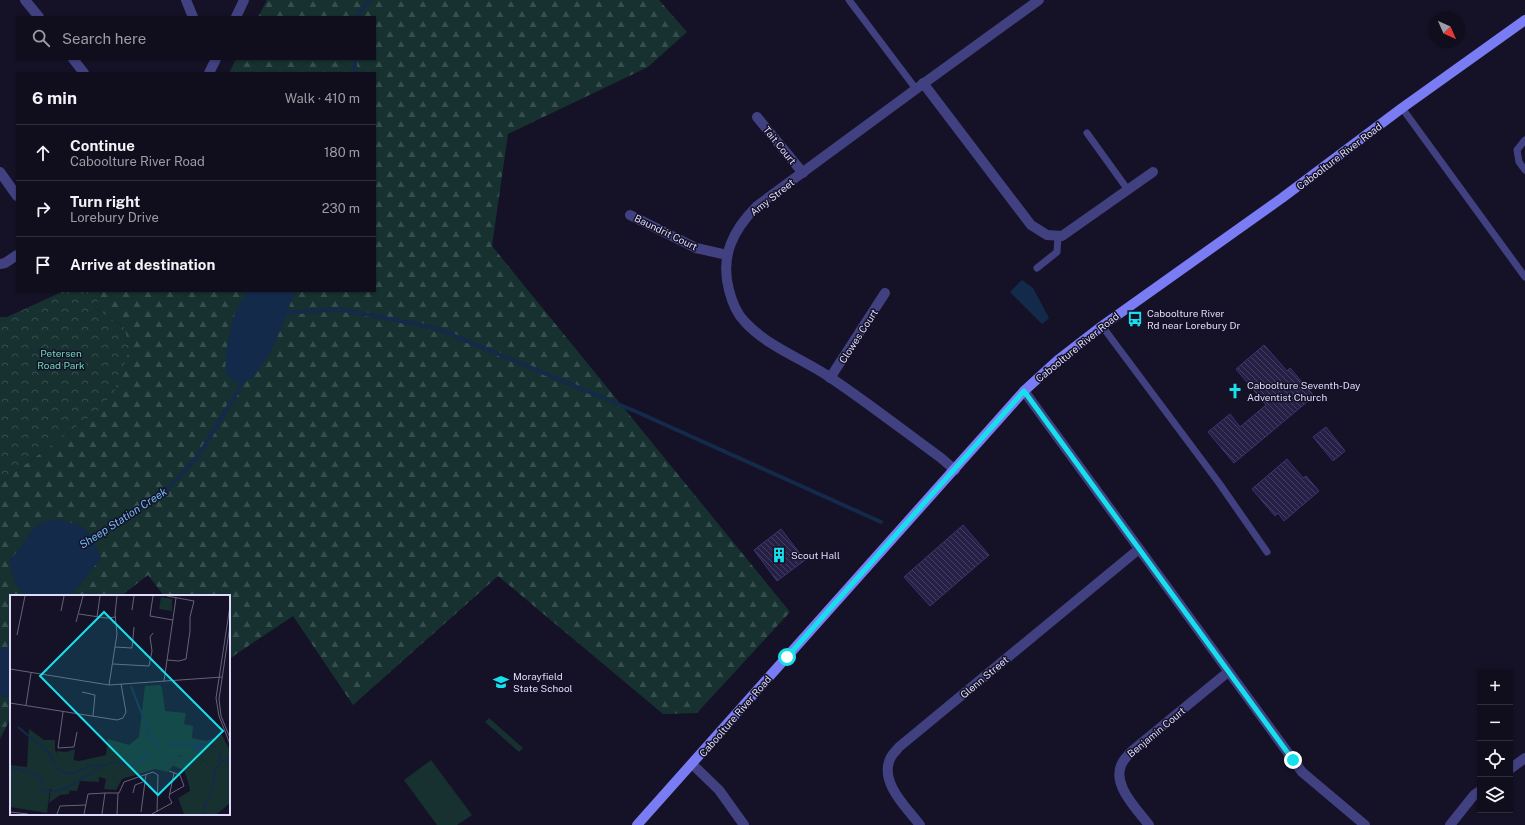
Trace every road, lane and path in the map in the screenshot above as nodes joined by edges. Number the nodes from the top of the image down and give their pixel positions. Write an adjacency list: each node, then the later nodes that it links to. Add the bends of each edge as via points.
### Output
1 (25, 0): 6 (street)
2 (186, 0): 7 (street)
3 (244, 0): 8 (street)
4 (849, 0): 14 (lane)
5 (1039, 0): 14 (street, Amy Street)
6 (37, 16)
7 (193, 16)
8 (236, 16)
9 (1525, 20): 15 (main road, Caboolture River Road)
10 (74, 60): 12 (street)
11 (216, 60): 13 (street)
12 (83, 72)
13 (210, 72)
14 (920, 86): 22 (street, Amy Street); 26 (street, via 1030,225 1047,235)
15 (1402, 108): 31 (lane); 33 (main road, Caboolture River Road, via 1282,198)
16 (757, 117): 22 (street, Tait Court)
17 (1087, 133): 23 (lane)
18 (1525, 140): 19 (lane, via 1517,150 1519,162)
19 (1525, 170)
20 (0, 172): 24 (street)
21 (1153, 172): 23 (street)
22 (803, 173): 27 (street, Amy Street, via 746,217)
23 (1128, 190): 26 (street, via 1062,236)
24 (16, 195)
25 (630, 214): 27 (street, Baundrit Court, via 696,248)
26 (1058, 236): 30 (lane, via 1057,252)
27 (727, 255): 34 (street, Amy Street, via 725,268 732,305 744,322 764,338)
28 (16, 256): 29 (street)
29 (0, 264)
30 (1037, 268)
31 (1525, 277)
32 (886, 293): 34 (street, Clowes Court)
33 (1102, 326): 35 (main road, Caboolture River Road, via 1058,360); 38 (lane)
34 (830, 378): 36 (street, Amy Street)
35 (1024, 391): 36 (main road, Caboolture River Road); 37 (street)
36 (955, 470): 41 (main road, Caboolture River Road)
37 (1139, 549): 39 (street); 46 (street, Glenn Street, via 905,742 892,757 888,767 892,788)
38 (1268, 552)
39 (1228, 672): 47 (street, Benjamin Court, via 1123,760 1121,784); 48 (street, via 1302,772)
40 (1525, 758): 42 (street)
41 (692, 764): 44 (main road, Caboolture River Road); 45 (street, via 719,790)
42 (1513, 767)
43 (1477, 793): 49 (street)
44 (637, 825)
45 (744, 825)
46 (920, 825)
47 (1149, 825)
48 (1365, 825)
49 (1450, 825)

